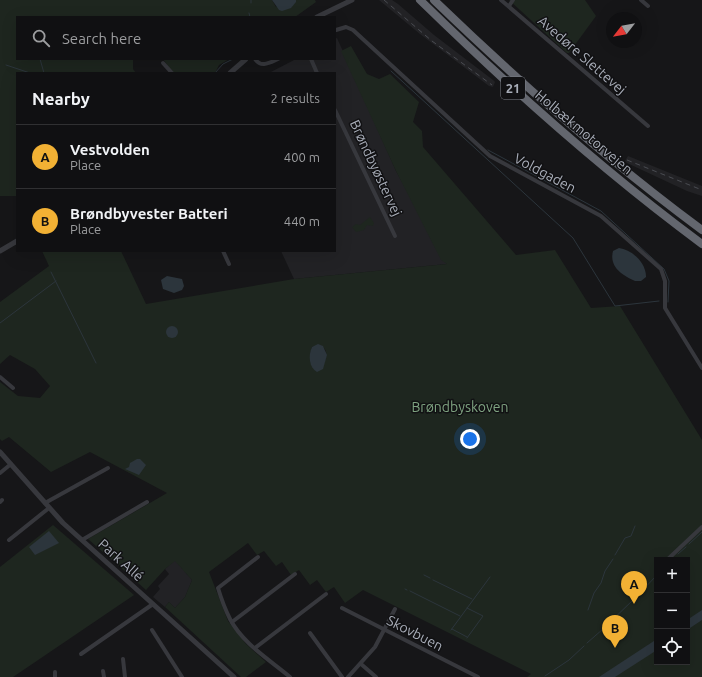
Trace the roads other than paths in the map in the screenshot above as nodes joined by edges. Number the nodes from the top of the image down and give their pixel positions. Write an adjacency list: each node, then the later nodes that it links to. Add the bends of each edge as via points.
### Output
1 (352, 0): 9 (street)
2 (420, 0): 24 (highway, Holbækmotorvejen / 21, via 567,136)
3 (434, 0): 21 (highway, Holbækmotorvejen / 21, via 519,80 617,164)
4 (501, 0): 7 (street, Avedøre Slettevej)
5 (514, 0): 7 (street)
6 (641, 0): 8 (street)
7 (509, 6): 20 (street, Avedøre Slettevej)
8 (648, 6)
9 (319, 16)
10 (337, 30): 28 (street, Voldgaden, via 346,27 353,30 490,156 601,216 653,262 664,275 665,308)
11 (245, 60): 17 (street)
12 (256, 60): 13 (street, via 263,65)
13 (276, 60)
14 (311, 60): 18 (street)
15 (163, 63): 16 (street)
16 (171, 72)
17 (231, 72)
18 (317, 72)
19 (336, 112): 22 (street, Brøndbyøstervej)
20 (648, 126)
21 (702, 230)
22 (395, 236)
23 (16, 242): 25 (street)
24 (702, 244)
25 (1, 249)
26 (223, 252): 27 (street)
27 (229, 264)
28 (702, 368)
29 (0, 377): 30 (street)
30 (13, 388)
31 (0, 452): 32 (street, Park Allé)
32 (11, 464): 34 (street); 36 (street, Park Allé)
33 (108, 468): 36 (street)
34 (0, 473)
35 (148, 502): 40 (street)
36 (45, 503): 37 (street, Park Allé)
37 (49, 508): 39 (street); 40 (street, Park Allé)
38 (702, 527): 42 (street)
39 (9, 540)
40 (82, 540): 45 (street, Park Allé)
41 (258, 557): 48 (street, via 218,588)
42 (670, 557)
43 (295, 574): 48 (street)
44 (326, 594): 52 (street)
45 (153, 604): 53 (street); 62 (street, Park Allé)
46 (342, 608): 50 (street, Skovbuen)
47 (395, 609): 50 (street)
48 (232, 622): 52 (street)
49 (152, 630): 61 (street)
50 (385, 630): 55 (street); 67 (street, Skovbuen)
51 (310, 633): 64 (street)
52 (255, 648): 63 (street)
53 (81, 654)
54 (123, 659): 60 (street)
55 (361, 664): 65 (street); 66 (street)
56 (103, 671): 59 (street)
57 (55, 672): 58 (street)
58 (55, 677)
59 (104, 677)
60 (125, 677)
61 (182, 677)
62 (234, 677)
63 (290, 677)
64 (342, 677)
65 (348, 677)
66 (376, 677)
67 (478, 677)

